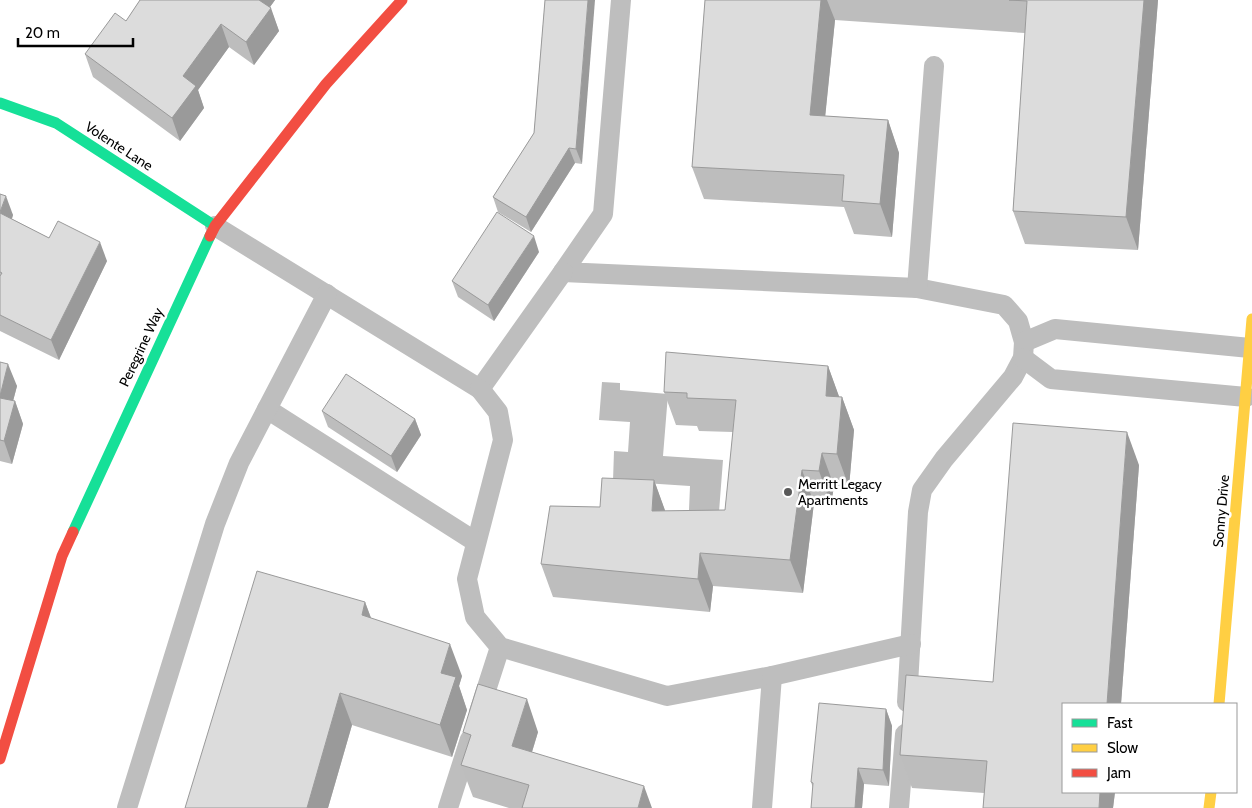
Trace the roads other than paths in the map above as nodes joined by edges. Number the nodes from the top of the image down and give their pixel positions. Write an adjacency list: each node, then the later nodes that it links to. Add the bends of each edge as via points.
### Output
1 (402, 0): 5 (street, Peregrine Way, via 326,84)
2 (620, 0): 6 (lane, via 603,214)
3 (934, 66): 7 (lane)
4 (0, 103): 5 (street, Volente Lane, via 56,123)
5 (215, 226): 8 (lane); 20 (street, Peregrine Way, via 62,556)
6 (563, 272): 7 (lane); 12 (lane)
7 (917, 288): 11 (lane, via 1004,304 1018,321)
8 (327, 294): 12 (lane); 14 (lane)
9 (1252, 319): 10 (street, Sonny Drive)
10 (1250, 348): 11 (lane, via 1055,329); 13 (street, Sonny Drive)
11 (1024, 350): 13 (lane, via 1051,378); 16 (lane, via 1014,376 922,490)
12 (480, 389): 15 (lane, via 498,412 503,440)
13 (1246, 397): 19 (street, Sonny Drive)
14 (267, 409): 15 (lane); 22 (lane, via 239,463 216,524)
15 (476, 542): 17 (lane, via 467,579 475,617)
16 (911, 644): 18 (lane); 25 (lane)
17 (500, 647): 18 (lane, via 667,696); 23 (lane)
18 (772, 676): 24 (lane)
19 (1219, 703)
20 (0, 759)
21 (1211, 793): 26 (street)
22 (127, 808)
23 (448, 808)
24 (762, 808)
25 (900, 808)
26 (1209, 808)

